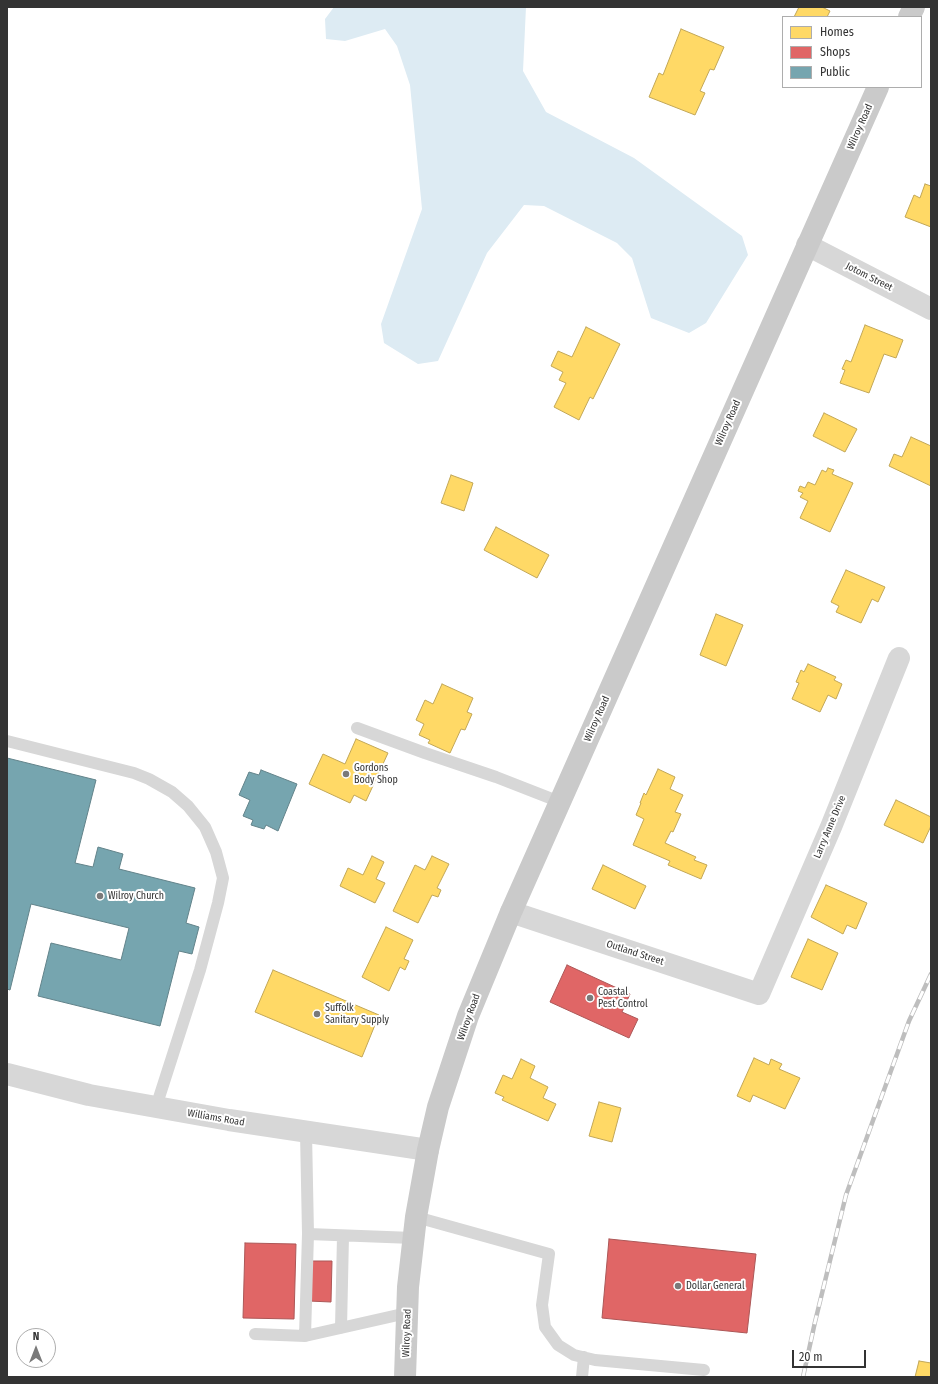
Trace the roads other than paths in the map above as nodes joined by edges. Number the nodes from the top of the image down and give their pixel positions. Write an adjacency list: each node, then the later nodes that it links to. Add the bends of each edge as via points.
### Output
1 (914, 7): 2 (main road)
2 (910, 16)
3 (878, 88): 4 (main road, Wilroy Road)
4 (807, 245): 5 (street, Jotom Street); 9 (main road, Wilroy Road)
5 (931, 309)
6 (899, 658): 11 (street, Larry Anne Drive)
7 (357, 728): 9 (lane)
8 (7, 741): 13 (lane, via 149,779 172,792 188,806 205,827 216,852 223,878 218,903 200,970)
9 (560, 802): 10 (main road, Wilroy Road)
10 (511, 912): 11 (street, Outland Street); 15 (main road, Wilroy Road, via 468,1016 438,1107)
11 (759, 994)
12 (7, 1074): 13 (street, Williams Road, via 89,1095)
13 (156, 1107): 14 (street, Williams Road)
14 (306, 1132): 15 (street, Williams Road); 17 (lane)
15 (428, 1150): 16 (main road, Wilroy Road)
16 (416, 1217): 19 (main road, Wilroy Road); 24 (lane, via 548,1254 542,1305 545,1327 558,1345 574,1355)
17 (308, 1234): 18 (lane); 23 (lane)
18 (343, 1236): 19 (lane); 21 (lane)
19 (413, 1238): 20 (main road, Wilroy Road)
20 (407, 1314): 21 (lane); 26 (main road, Wilroy Road)
21 (341, 1328): 23 (lane)
22 (255, 1334): 23 (lane)
23 (305, 1336)
24 (584, 1357): 25 (lane); 27 (lane)
25 (704, 1370)
26 (405, 1377)
27 (582, 1377)

